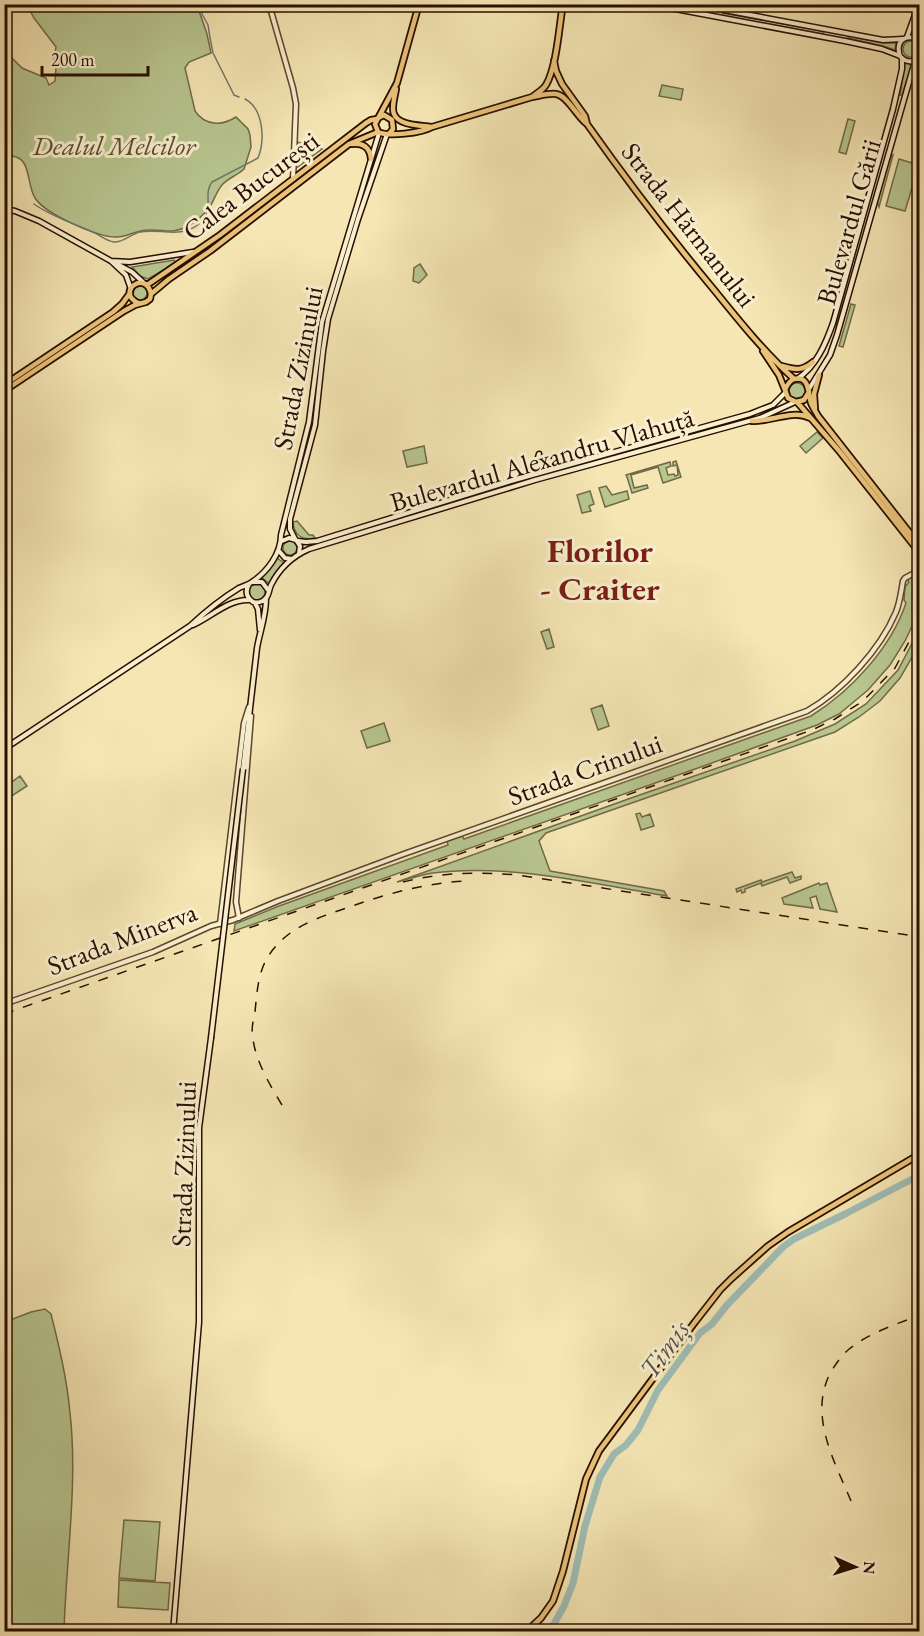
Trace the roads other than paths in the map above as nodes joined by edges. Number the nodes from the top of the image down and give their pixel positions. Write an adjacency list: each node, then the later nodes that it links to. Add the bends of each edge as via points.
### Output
1 (269, 4): 26 (main road, via 296,104)
2 (419, 4): 17 (main road)
3 (649, 4): 8 (main road)
4 (692, 4): 7 (main road)
5 (919, 4): 11 (main road)
6 (563, 6): 15 (main road)
7 (717, 9): 8 (main road); 9 (main road)
8 (715, 17): 10 (main road)
9 (826, 30): 10 (main road); 11 (main road, via 883,40)
10 (825, 38): 14 (main road, via 882,49)
11 (905, 38): 12 (main road); 14 (main road, Bulevardul Gării, via 899,45)
12 (919, 40)
13 (920, 57): 16 (main road)
14 (901, 58): 16 (main road); 35 (main road, Bulevardul Gării, via 893,109 838,308 829,335)
15 (554, 59): 18 (main road, via 545,86); 20 (main road, Strada Hărmanului, via 557,76)
16 (915, 61): 37 (main road, Bulevardul Gării, via 837,335)
17 (397, 83): 19 (main road); 21 (main road, via 395,116 403,122)
18 (531, 97): 20 (main road, Strada Hărmanului, via 563,96); 21 (main road)
19 (377, 119): 22 (main road); 23 (main road, via 384,115 392,120 393,129); 26 (main road, Calea București, via 366,123)
20 (588, 124): 34 (main road, Strada Hărmanului, via 634,189)
21 (432, 127): 23 (main road, via 415,133)
22 (378, 132): 23 (main road); 24 (main road, Calea București); 25 (main road, Strada Zizinului)
23 (388, 134): 49 (main road, Strada Zizinului, via 328,319 315,425 290,519)
24 (349, 144): 25 (main road, via 364,145); 32 (main road, Calea București)
25 (371, 159): 50 (main road, Strada Zizinului, via 322,322 309,422)
26 (293, 179): 28 (main road, Calea București)
27 (4, 209): 29 (main road, via 39,221)
28 (196, 251): 29 (main road); 30 (main road, Calea București)
29 (111, 261): 30 (main road); 31 (main road, via 126,275)
30 (146, 284): 31 (main road, via 138,283); 32 (main road)
31 (130, 291): 33 (main road, via 134,302); 39 (main road, via 113,312)
32 (151, 294): 33 (main road, via 148,301)
33 (140, 304): 42 (main road)
34 (762, 348): 36 (main road, Strada Hărmanului); 41 (main road, Strada Hărmanului)
35 (813, 362): 36 (main road, via 801,369); 38 (main road, Bulevardul Gării)
36 (780, 366): 38 (main road, Strada Hărmanului)
37 (819, 375): 40 (main road, Bulevardul Gării); 44 (main road, via 814,394)
38 (795, 379): 40 (main road, via 804,381); 41 (main road)
39 (4, 385)
40 (809, 390): 43 (main road, via 804,400); 44 (main road)
41 (786, 391): 43 (main road, via 788,398); 48 (main road, Bulevardul Alexandru Vlahuță, via 772,405 750,414)
42 (4, 392)
43 (796, 402): 45 (main road, Bulevardul Alexandru Vlahuță); 46 (main road)
44 (816, 412): 51 (main road)
45 (752, 421): 46 (main road, via 799,414); 54 (main road, Bulevardul Alexandru Vlahuță, via 505,489)
46 (816, 422): 53 (main road)
47 (539, 454): 48 (main road)
48 (527, 477): 49 (main road, Bulevardul Alexandru Vlahuță, via 317,541)
49 (296, 540): 50 (main road, via 287,538); 54 (main road, via 300,546)
50 (281, 543): 52 (main road)
51 (920, 546)
52 (279, 549): 55 (main road, via 283,556); 57 (main road)
53 (920, 553)
54 (298, 554): 55 (main road)
55 (292, 559): 58 (main road, via 275,578)
56 (920, 570): 64 (main road, Strada Crinului, via 903,581 895,614 879,643 840,687 807,711 369,867)
57 (252, 583): 58 (main road, via 265,584); 59 (main road, via 246,594); 60 (main road, via 211,607)
58 (267, 596): 59 (main road, via 261,602); 61 (main road, Strada Zizinului)
59 (253, 602): 60 (main road, via 233,603); 61 (main road, Strada Zizinului, via 258,609)
60 (190, 626): 63 (main road)
61 (260, 631): 62 (main road, Strada Zizinului)
62 (251, 699): 64 (main road, Strada Zizinului, via 236,902); 65 (main road, Strada Zizinului, via 244,723); 68 (main road, Strada Zizinului, bridge, via 199,1128 198,1329)
63 (4, 749)
64 (239, 918): 65 (main road, Strada Crinului)
65 (220, 924): 66 (main road, Strada Minerva)
66 (4, 1004)
67 (920, 1154): 69 (main road, via 781,1236 720,1290 599,1451 586,1479 553,1601)
68 (173, 1632)
69 (526, 1632)

